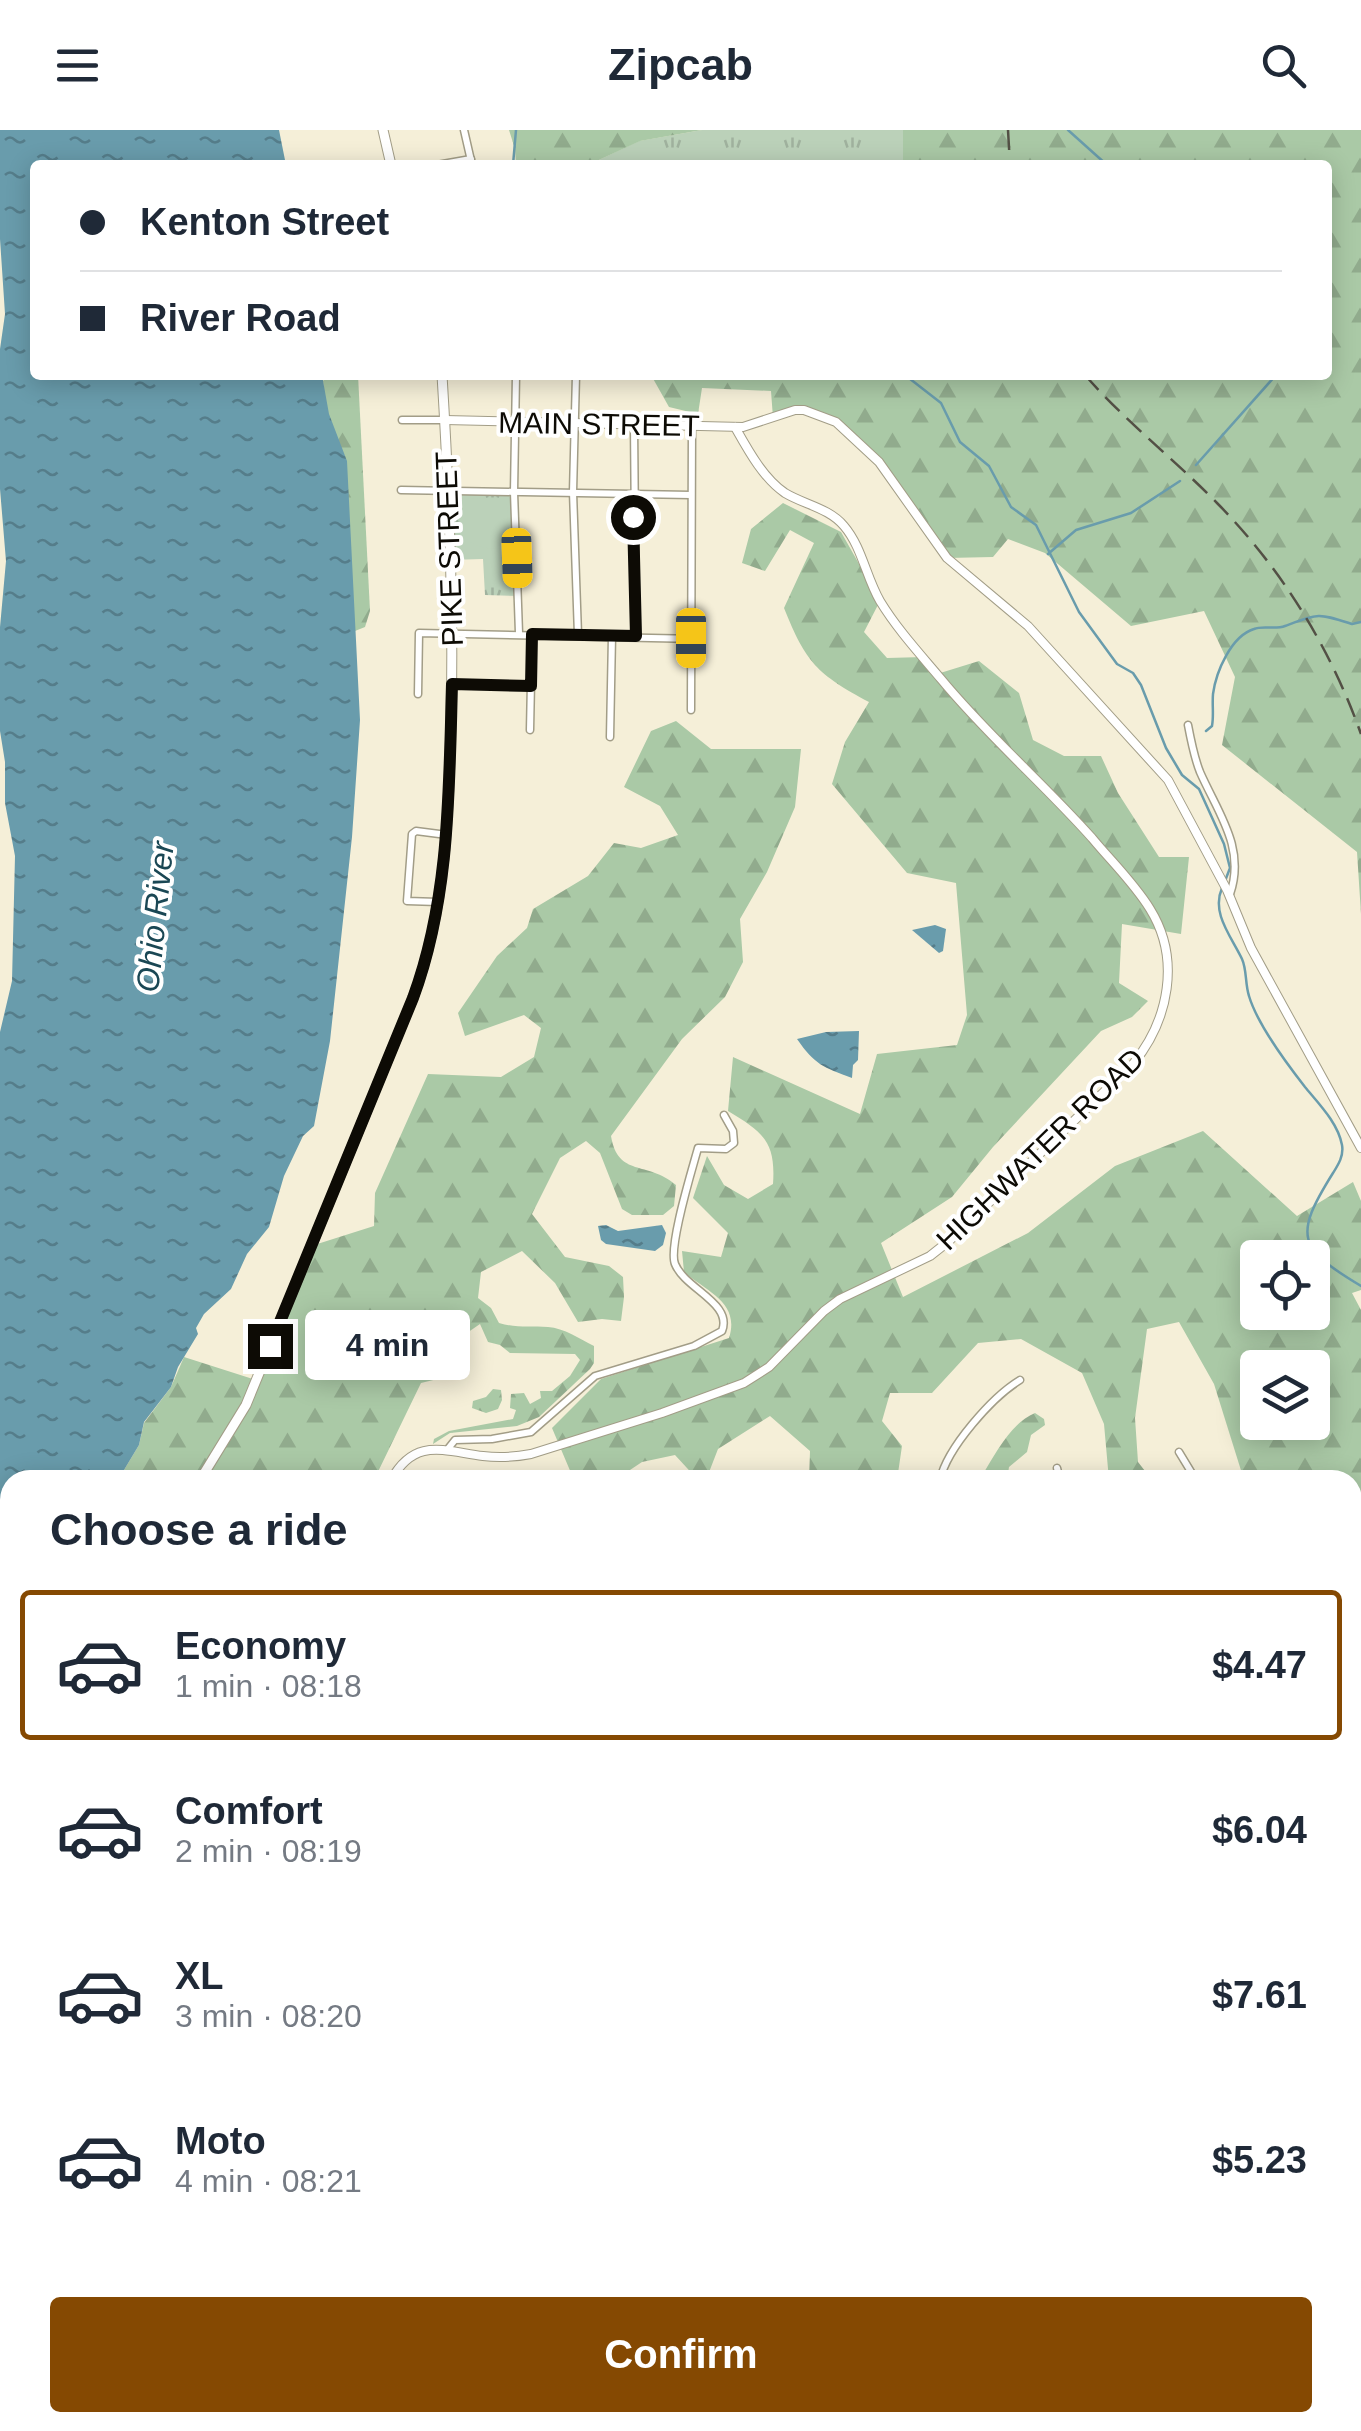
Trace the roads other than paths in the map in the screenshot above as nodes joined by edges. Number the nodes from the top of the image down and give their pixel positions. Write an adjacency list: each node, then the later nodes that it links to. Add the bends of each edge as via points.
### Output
1 (383, 130): 3 (main road)
2 (464, 130): 4 (street)
3 (390, 160)
4 (471, 160)
5 (442, 380): 9 (main road, PIKE STREET)
6 (516, 380): 10 (street)
7 (576, 380): 11 (street)
8 (402, 420): 9 (street, MAIN STREET)
9 (445, 420): 10 (street, MAIN STREET); 16 (main road, PIKE STREET)
10 (516, 422): 11 (street, MAIN STREET); 17 (street)
11 (575, 423): 12 (street, MAIN STREET); 18 (street)
12 (634, 425): 13 (street, MAIN STREET); 19 (street)
13 (692, 426): 14 (street, MAIN STREET); 20 (street)
14 (735, 427): 36 (street, MAIN STREET, via 804,410 836,422 874,456 947,558 1035,633 1168,780); 41 (street, HIGHWATER ROAD, via 774,484 846,528 900,629 1139,893 1166,952 1162,1013 1133,1064 950,1242 840,1299 754,1378 534,1453 499,1457)
15 (400, 490): 16 (street)
16 (448, 490): 17 (street); 21 (main road, PIKE STREET)
17 (514, 492): 18 (street); 22 (street)
18 (573, 492): 19 (street); 24 (street)
19 (632, 494): 20 (street); 26 (street)
20 (692, 495): 27 (street)
21 (452, 632): 22 (street); 28 (main road, PIKE STREET); 30 (street, via 419,633)
22 (519, 634): 23 (street)
23 (532, 634): 24 (street); 29 (street)
24 (578, 635): 25 (street)
25 (612, 636): 26 (street); 34 (street)
26 (636, 636): 27 (street)
27 (695, 638): 31 (street)
28 (452, 684): 29 (street); 35 (main road, PIKE STREET)
29 (531, 686): 33 (street)
30 (418, 694)
31 (691, 710)
32 (1188, 725): 36 (street, via 1199,769 1233,846)
33 (530, 730)
34 (610, 737)
35 (447, 835): 37 (main road, PIKE STREET); 37 (street, via 412,834 407,900)
36 (1228, 893): 39 (street, MAIN STREET, via 1251,948)
37 (438, 902): 43 (main road, PIKE STREET, via 422,974 398,1034 246,1404)
38 (724, 1115): 41 (street, via 734,1143 698,1148 673,1256 689,1284 722,1312 722,1331 595,1376 531,1432 454,1440)
39 (1361, 1148)
40 (1020, 1380): 45 (street, via 990,1404)
41 (446, 1450): 44 (street, HIGHWATER ROAD, via 414,1454)
42 (1180, 1452): 46 (street)
43 (206, 1470)
44 (398, 1470)
45 (944, 1470)
46 (1190, 1470)

